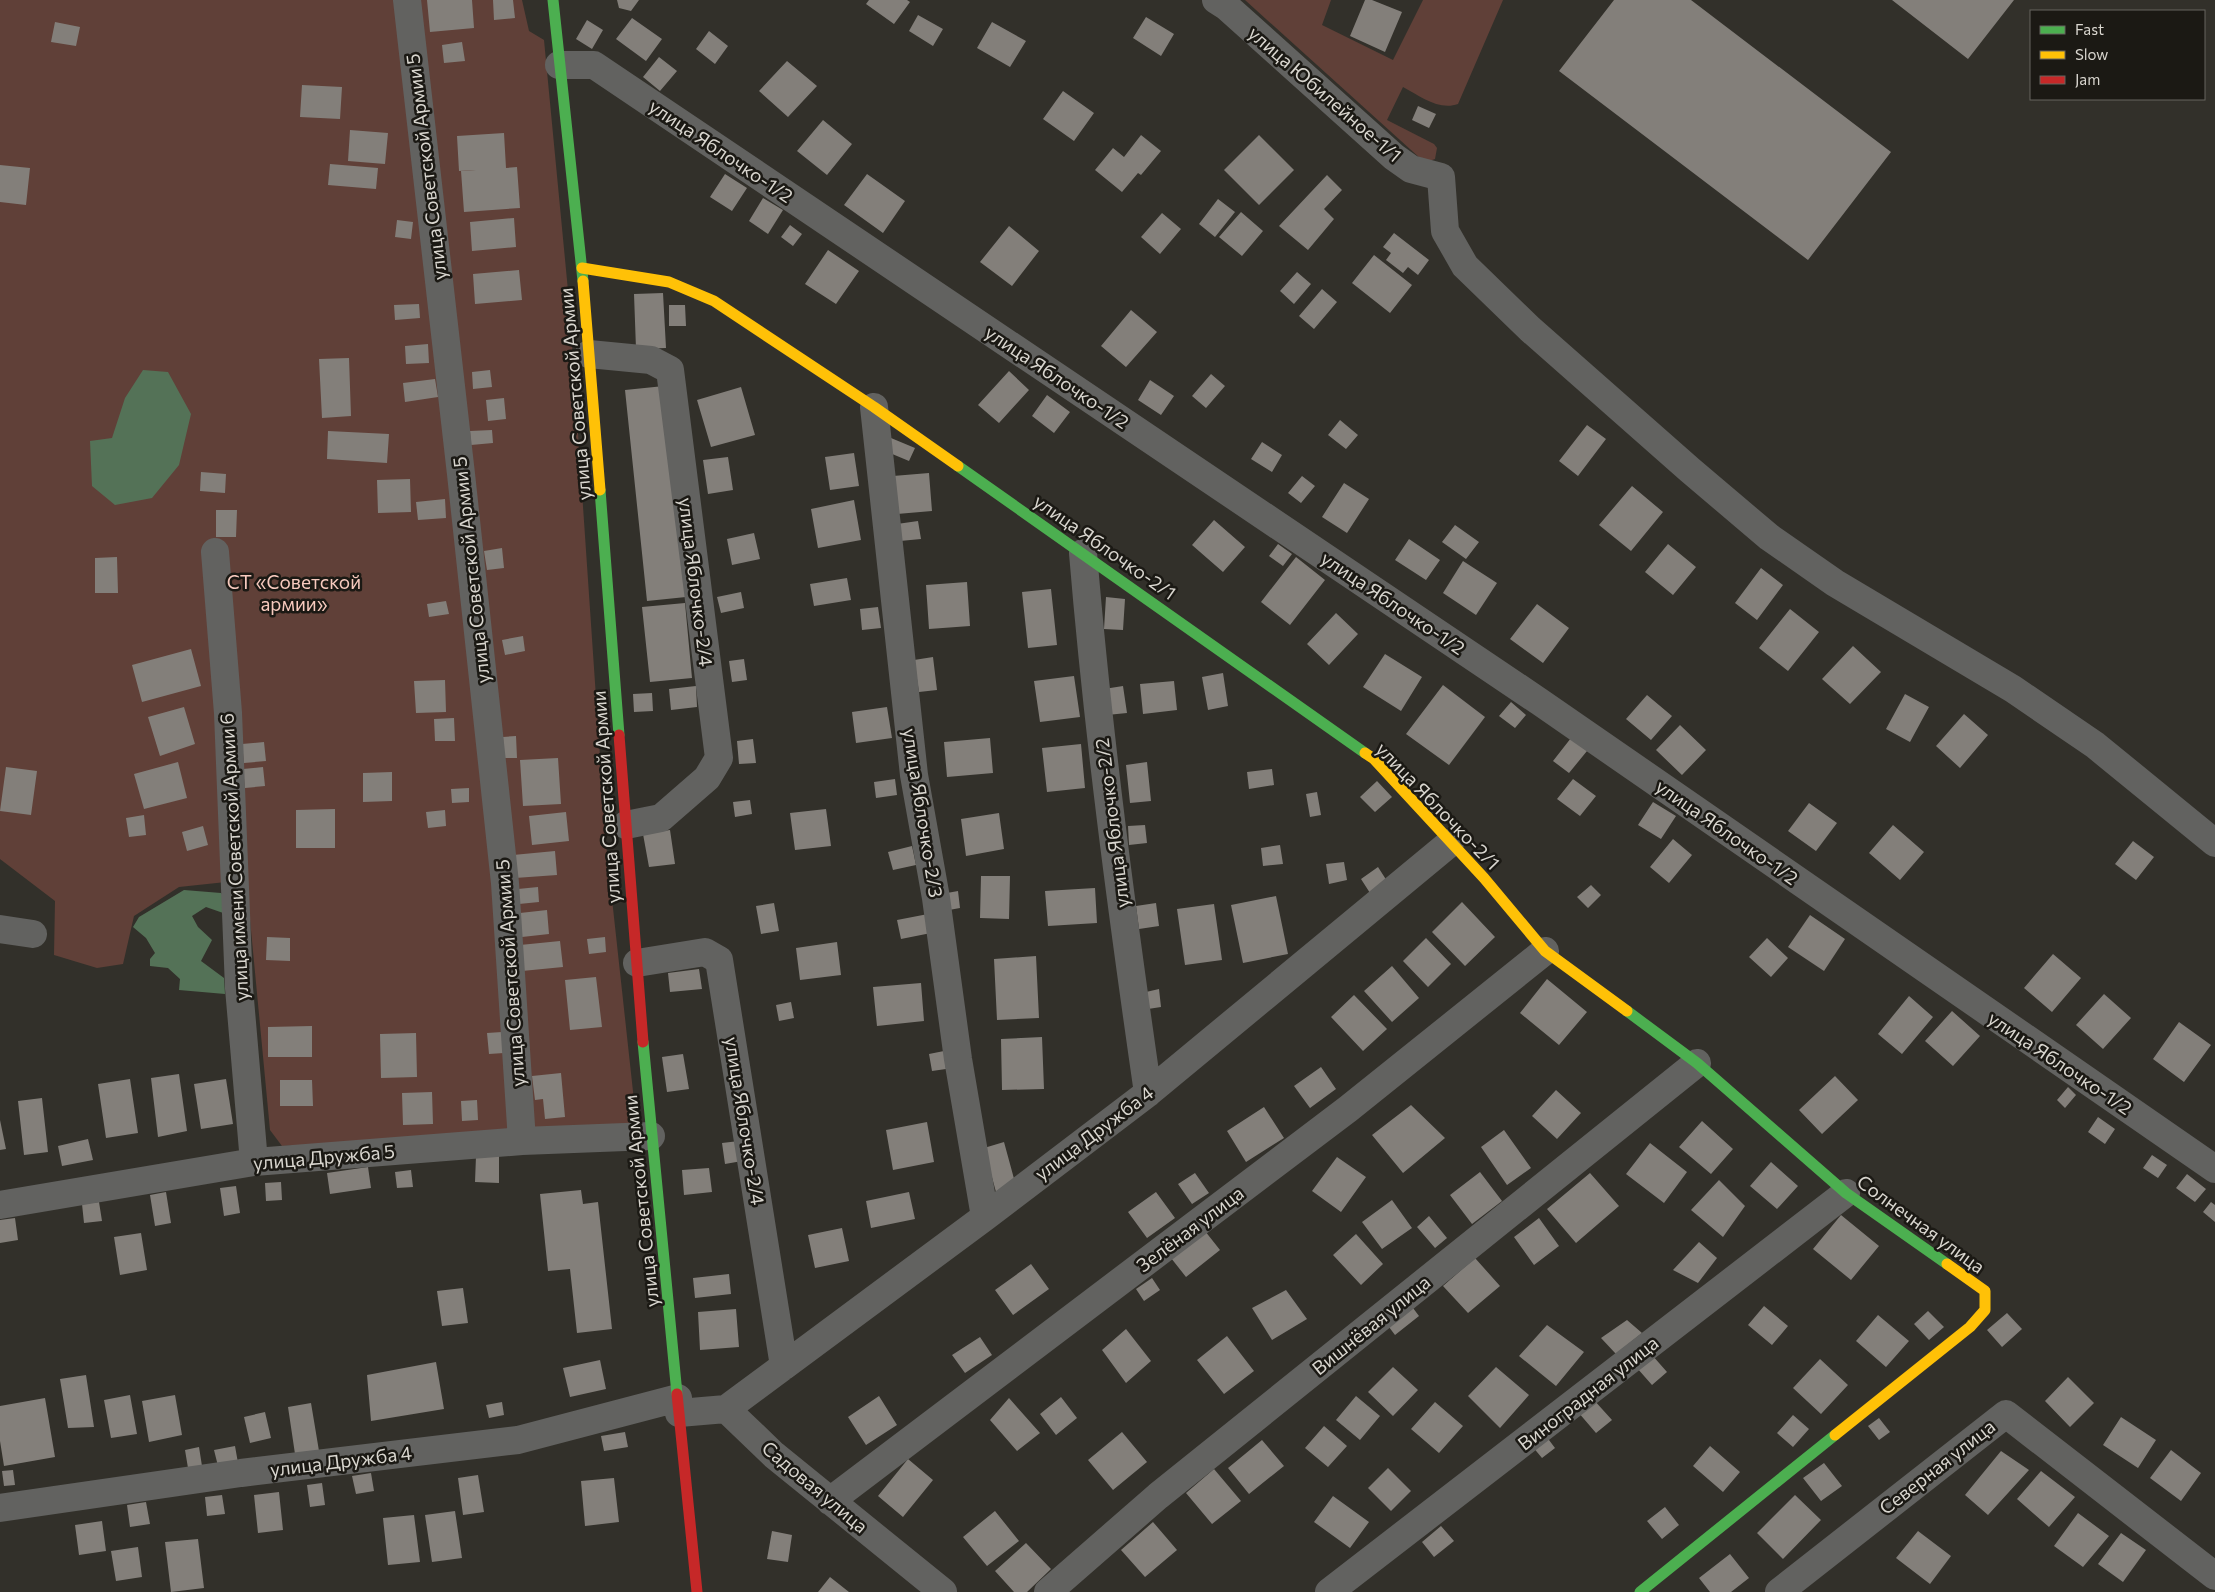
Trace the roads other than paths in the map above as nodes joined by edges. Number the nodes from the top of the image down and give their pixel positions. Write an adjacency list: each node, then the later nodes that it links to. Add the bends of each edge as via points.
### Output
1 (407, 0): 20 (street, улица Советской Армии 5, via 505,883)
2 (553, 0): 4 (street, улица Советской Армии)
3 (1216, 0): 12 (street, улица Юбилейное-1/1, via 1394,157 1411,169 1441,178 1445,231 1465,266 1530,329 1769,537 1835,583 2013,689 2095,745)
4 (559, 65): 5 (street, улица Советской Армии); 22 (street, улица Яблочко-1/2, via 594,65 1540,702)
5 (582, 268): 6 (street, улица Советской Армии); 7 (street, улица Яблочко-2/1, via 669,282 714,301)
6 (589, 354): 10 (street, улица Советской Армии); 10 (street, улица Яблочко-2/4, via 651,360 670,370 719,758 707,778 661,818)
7 (874, 407): 9 (street, улица Яблочко-2/1); 25 (street, улица Яблочко-2/3, via 914,775)
8 (215, 552): 21 (street, улица имени Советской Армии 6, via 228,712 240,988)
9 (1083, 553): 11 (street, улица Яблочко-2/1, via 1374,759); 18 (street, улица Яблочко-2/2, via 1117,877)
10 (626, 825): 16 (street, улица Советской Армии)
11 (1450, 843): 15 (street, улица Яблочко-2/1, via 1484,878); 18 (street, улица Дружба 4)
12 (2215, 843)
13 (0, 929): 14 (street)
14 (33, 934)
15 (1544, 951): 17 (street, Солнечная улица); 29 (street, Зелёная улица, via 1348,1109)
16 (637, 963): 19 (street, улица Советской Армии); 26 (street, улица Яблочко-2/4, via 705,952 719,960)
17 (1697, 1063): 23 (street, Солнечная улица); 34 (street, Вишнёвая улица, via 1158,1496)
18 (1148, 1093): 25 (street, улица Дружба 4)
19 (651, 1136): 20 (street, улица Дружба 5); 27 (street, улица Советской Армии)
20 (522, 1141): 21 (street, улица Дружба 5)
21 (254, 1162): 24 (street, улица Дружба 5)
22 (2215, 1169)
23 (1846, 1193): 35 (street, Виноградная улица); 36 (street, Солнечная улица, via 1985,1291 1985,1310 1970,1327)
24 (0, 1205)
25 (985, 1217): 26 (street, улица Дружба 4)
26 (784, 1366): 28 (street, улица Дружба 4)
27 (678, 1406): 28 (street); 30 (street, улица Дружба 4, via 518,1440 241,1473); 32 (street, улица Советской Армии)
28 (726, 1408): 29 (street, Садовая улица, via 774,1455)
29 (830, 1501): 33 (street, Садовая улица)
30 (0, 1508)
31 (2215, 1576): 37 (street, Северная улица, via 2006,1414)
32 (697, 1592)
33 (943, 1592)
34 (1048, 1592)
35 (1330, 1592)
36 (1640, 1592)
37 (1779, 1592)

